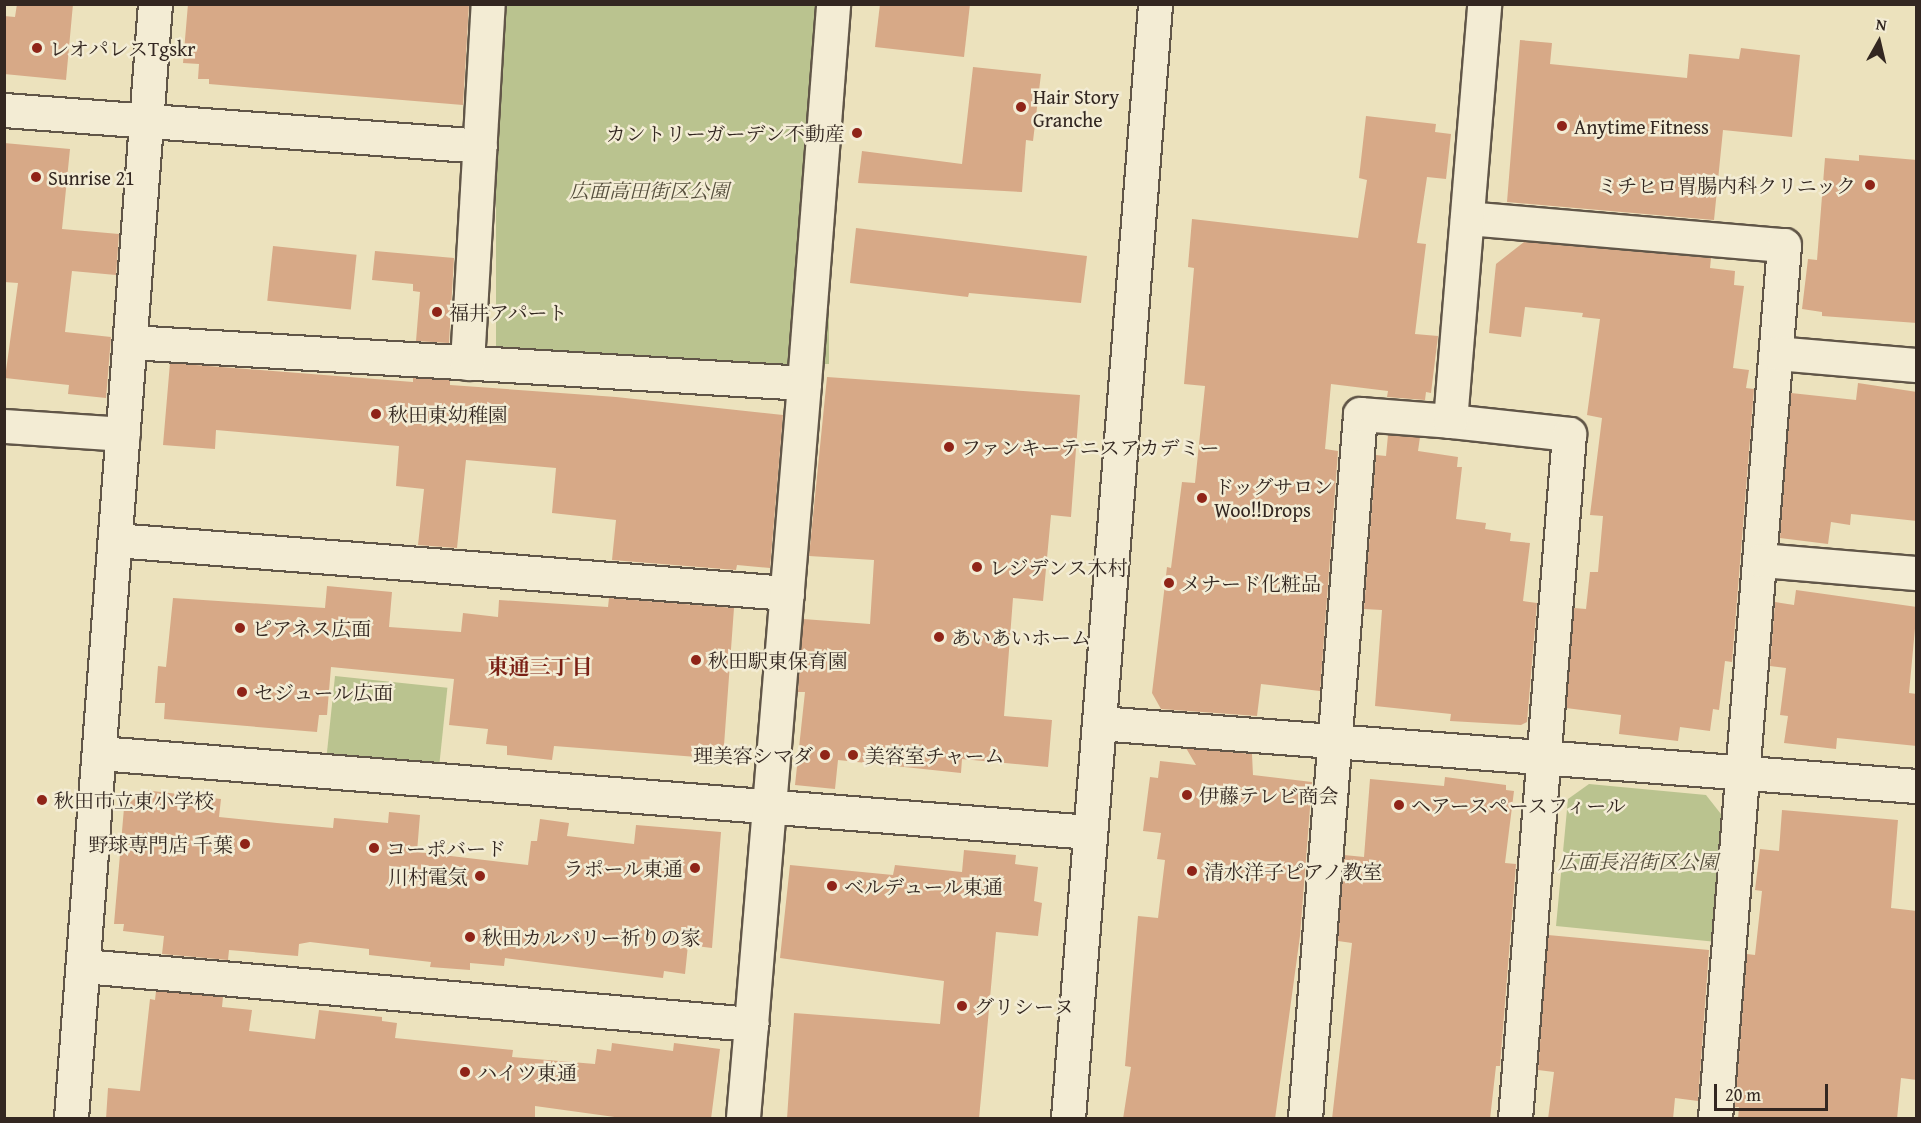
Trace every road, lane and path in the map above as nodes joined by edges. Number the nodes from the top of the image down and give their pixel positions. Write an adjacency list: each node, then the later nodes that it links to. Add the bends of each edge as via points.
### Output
1 (155, 4): 7 (street)
2 (488, 4): 8 (street)
3 (833, 4): 14 (street)
4 (1155, 4): 22 (street)
5 (1484, 4): 9 (street)
6 (4, 110): 7 (street)
7 (147, 120): 8 (street); 10 (street)
8 (480, 146): 12 (street)
9 (1467, 218): 11 (street, via 1784,245); 15 (street)
10 (130, 342): 12 (street); 17 (street)
11 (1776, 353): 13 (street); 19 (street)
12 (467, 363): 14 (street)
13 (1917, 365)
14 (804, 383): 21 (street)
15 (1450, 421): 23 (street, via 1360,414); 25 (street, via 1569,434)
16 (4, 426): 17 (street)
17 (123, 434): 18 (street)
18 (115, 540): 21 (street); 24 (street)
19 (1761, 560): 20 (street); 26 (street)
20 (1917, 573)
21 (787, 594): 28 (street)
22 (1099, 723): 23 (street); 29 (street)
23 (1333, 741): 25 (street); 35 (street)
24 (99, 753): 28 (street); 30 (street)
25 (1541, 757): 26 (street); 36 (street)
26 (1740, 773): 27 (street); 37 (street)
27 (1917, 786)
28 (769, 807): 29 (street); 31 (street)
29 (1090, 832): 34 (street)
30 (83, 966): 31 (street); 32 (street)
31 (751, 1024): 33 (street)
32 (71, 1119)
33 (743, 1119)
34 (1068, 1119)
35 (1305, 1119)
36 (1515, 1119)
37 (1715, 1119)

